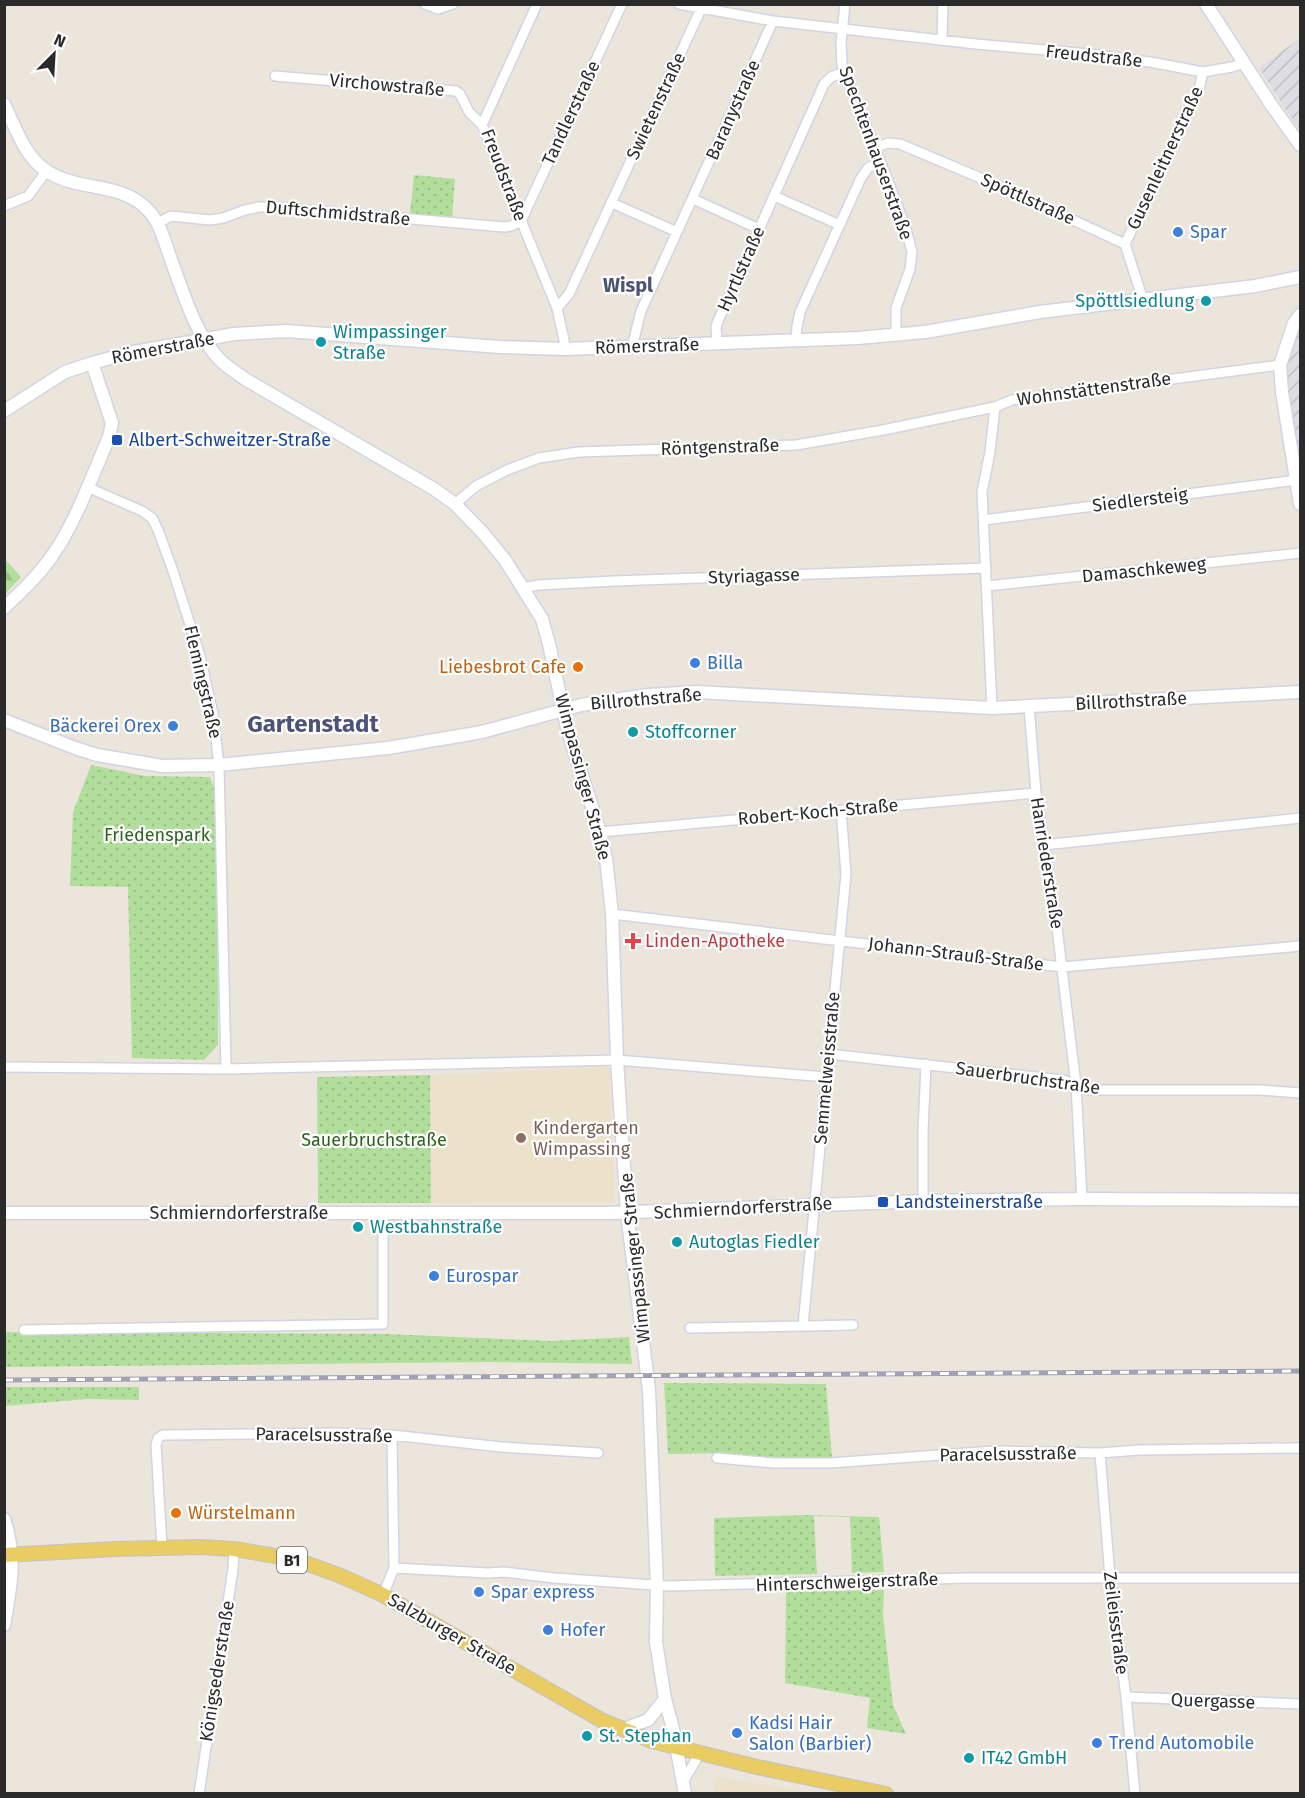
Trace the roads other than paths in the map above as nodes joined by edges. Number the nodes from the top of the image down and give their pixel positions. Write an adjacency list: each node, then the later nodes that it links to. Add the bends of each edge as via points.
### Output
1 (425, 4): 2 (street, via 438,9)
2 (453, 4)
3 (537, 4): 18 (street, Freudstraße)
4 (622, 4): 27 (street, Tandlerstraße)
5 (679, 4): 9 (street, Freudstraße)
6 (845, 4): 11 (street, Spechtenhauserstraße)
7 (943, 4): 12 (street)
8 (1206, 4): 13 (street)
9 (701, 9): 10 (street, Freudstraße); 25 (street, Swietenstraße)
10 (774, 21): 11 (street, Freudstraße); 24 (street, Baranystraße)
11 (842, 28): 12 (street, Freudstraße); 14 (street, Spechtenhauserstraße)
12 (942, 40): 15 (street, Freudstraße, via 1110,57)
13 (1244, 63): 15 (street, Freudstraße); 19 (street)
14 (844, 72): 20 (street, Spechtenhauserstraße); 23 (street, Hyrtlstraße, via 824,84)
15 (1203, 72): 32 (street, Gusenleitnerstraße, via 1200,89)
16 (275, 76): 18 (street, Virchowstraße, via 456,91)
17 (4, 104): 22 (street, Wimpassinger Straße, via 25,148)
18 (482, 125): 27 (street, Freudstraße)
19 (1300, 145)
20 (875, 148): 21 (street, Spechtenhauserstraße); 32 (street, Spöttlstraße, via 900,144)
21 (880, 162): 29 (street, via 865,172); 37 (street, Spechtenhauserstraße, via 912,252 896,308)
22 (46, 172): 26 (street, via 28,195); 28 (street, Wimpassinger Straße, via 66,182 113,190 133,199 147,208)
23 (774, 196): 29 (street); 30 (street, Hyrtlstraße)
24 (693, 199): 30 (street); 31 (street, Baranystraße)
25 (612, 203): 31 (street); 35 (street, Swietenstraße, via 569,294)
26 (4, 206)
27 (521, 221): 28 (street, Duftschmidstraße, via 504,227 259,207 210,220 171,216); 35 (street, Freudstraße)
28 (158, 223): 38 (street, Wimpassinger Straße)
29 (840, 225): 39 (street, via 800,312)
30 (759, 229): 40 (street, Hyrtlstraße, via 718,321)
31 (677, 232): 41 (street, Baranystraße, via 641,311)
32 (1125, 244): 34 (street)
33 (1300, 277): 34 (street, Römerstraße)
34 (1143, 300): 37 (street, Römerstraße)
35 (557, 308): 42 (street, Freudstraße)
36 (1300, 315): 44 (street)
37 (896, 334): 39 (street, Römerstraße)
38 (204, 338): 42 (street, Römerstraße, via 286,331); 43 (street, Römerstraße); 49 (street, Wimpassinger Straße, via 220,360 245,379)
39 (796, 340): 40 (street, Römerstraße)
40 (717, 344): 41 (street, Römerstraße)
41 (634, 347): 42 (street, Römerstraße)
42 (565, 349)
43 (92, 363): 46 (street, Römerstraße, via 65,372); 48 (street, via 112,423)
44 (1280, 365): 45 (street, Wohnstättenstraße, via 1012,400); 47 (street)
45 (995, 407): 49 (street, Röntgenstraße, via 796,445 579,452 539,458 476,486); 51 (street, Wohnstättenstraße, via 982,492)
46 (4, 411)
47 (1297, 480): 50 (street); 51 (street, Siedlersteig)
48 (87, 487): 56 (street, via 52,556); 62 (street, Flemingstraße, via 142,511 152,518 158,530 200,656)
49 (455, 504): 55 (street, Wimpassinger Straße, via 506,560)
50 (1300, 504)
51 (984, 520): 53 (street, Wohnstättenstraße)
52 (1300, 553): 54 (street, Damaschkeweg)
53 (986, 568): 54 (street, Wohnstättenstraße); 55 (street, Styriagasse, via 614,581)
54 (987, 586): 59 (street, Wohnstättenstraße)
55 (524, 588): 60 (street, Wimpassinger Straße, via 542,619)
56 (4, 608)
57 (1300, 692): 58 (street, Billrothstraße)
58 (1029, 706): 59 (street, Billrothstraße); 63 (street, Hanriederstraße)
59 (992, 708): 60 (street, Billrothstraße, via 697,692 648,695)
60 (563, 710): 62 (street, Billrothstraße, via 441,740); 66 (street, Wimpassinger Straße)
61 (4, 720): 62 (street, Billrothstraße, via 97,755 162,766)
62 (219, 765): 76 (street, Flemingstraße)
63 (1036, 793): 64 (street, Robert-Koch-Straße); 67 (street, Hanriederstraße)
64 (841, 810): 66 (street, Robert-Koch-Straße); 69 (street, Semmelweisstraße, via 846,874)
65 (1300, 818): 67 (street)
66 (600, 832): 68 (street, Wimpassinger Straße)
67 (1044, 845): 71 (street, Hanriederstraße)
68 (612, 914): 69 (street, Johann-Strauß-Straße); 73 (street, Wimpassinger Straße)
69 (839, 941): 71 (street, Johann-Strauß-Straße); 72 (street, Semmelweisstraße)
70 (1300, 946): 71 (street, Johann-Strauß-Straße)
71 (1062, 967): 78 (street, Hanriederstraße)
72 (829, 1054): 74 (street, Sauerbruchstraße); 77 (street, Semmelweisstraße)
73 (617, 1060): 76 (street); 77 (street); 84 (street, Wimpassinger Straße)
74 (926, 1064): 78 (street, Sauerbruchstraße, via 1063,1080); 82 (street)
75 (4, 1067): 76 (street)
76 (226, 1069)
77 (826, 1077): 83 (street, Semmelweisstraße)
78 (1076, 1085): 79 (street, Sauerbruchstraße, via 1090,1090); 80 (street, Hanriederstraße)
79 (1300, 1093)
80 (1082, 1199): 81 (street, Schmierndorferstraße); 82 (street, Schmierndorferstraße)
81 (1300, 1200)
82 (923, 1201): 83 (street, Schmierndorferstraße)
83 (815, 1204): 84 (street, Schmierndorferstraße); 88 (street, Semmelweisstraße)
84 (627, 1212): 86 (street, Schmierndorferstraße); 103 (street, Wimpassinger Straße, via 649,1390)
85 (4, 1213): 86 (street, Schmierndorferstraße)
86 (383, 1213): 90 (street, via 383,1324)
87 (853, 1325): 88 (street)
88 (803, 1326): 89 (street)
89 (690, 1328)
90 (24, 1330)
91 (392, 1435): 94 (street, Paracelsusstraße); 97 (street, Paracelsusstraße, via 163,1435 156,1445); 100 (street)
92 (1300, 1448): 93 (street, Paracelsusstraße)
93 (1100, 1453): 95 (street, Paracelsusstraße, via 994,1451 774,1463); 101 (street, Zeileisstraße)
94 (598, 1454)
95 (717, 1458)
96 (4, 1519): 99 (street, via 11,1539)
97 (162, 1547): 98 (main road, Salzburger Straße / B1); 99 (main road, Salzburger Straße / B1)
98 (234, 1549): 104 (main road, Salzburger Straße / B1, via 308,1564); 113 (street, Königsederstraße)
99 (8, 1555): 105 (street, via 12,1571)
100 (394, 1568): 103 (street, Hinterschweigerstraße, via 504,1572); 104 (street)
101 (1110, 1577): 102 (street, Hinterschweigerstraße); 103 (street, Hinterschweigerstraße); 106 (street, Zeileisstraße)
102 (1300, 1578)
103 (657, 1586): 107 (street, Wimpassinger Straße, via 656,1642)
104 (383, 1595): 109 (main road, Salzburger Straße / B1, via 601,1720)
105 (4, 1625)
106 (1126, 1697): 108 (street, Quergasse); 115 (street, Zeileisstraße)
107 (665, 1699): 109 (street, via 648,1720); 110 (street, Wimpassinger Straße)
108 (1300, 1704)
109 (624, 1729): 110 (main road, Salzburger Straße / B1)
110 (676, 1748): 111 (main road, Salzburger Straße / B1); 112 (street, Wimpassinger Straße)
111 (700, 1753): 112 (street); 114 (main road, Salzburger Straße / B1)
112 (684, 1788)
113 (199, 1794)
114 (886, 1794)
115 (1134, 1794)

